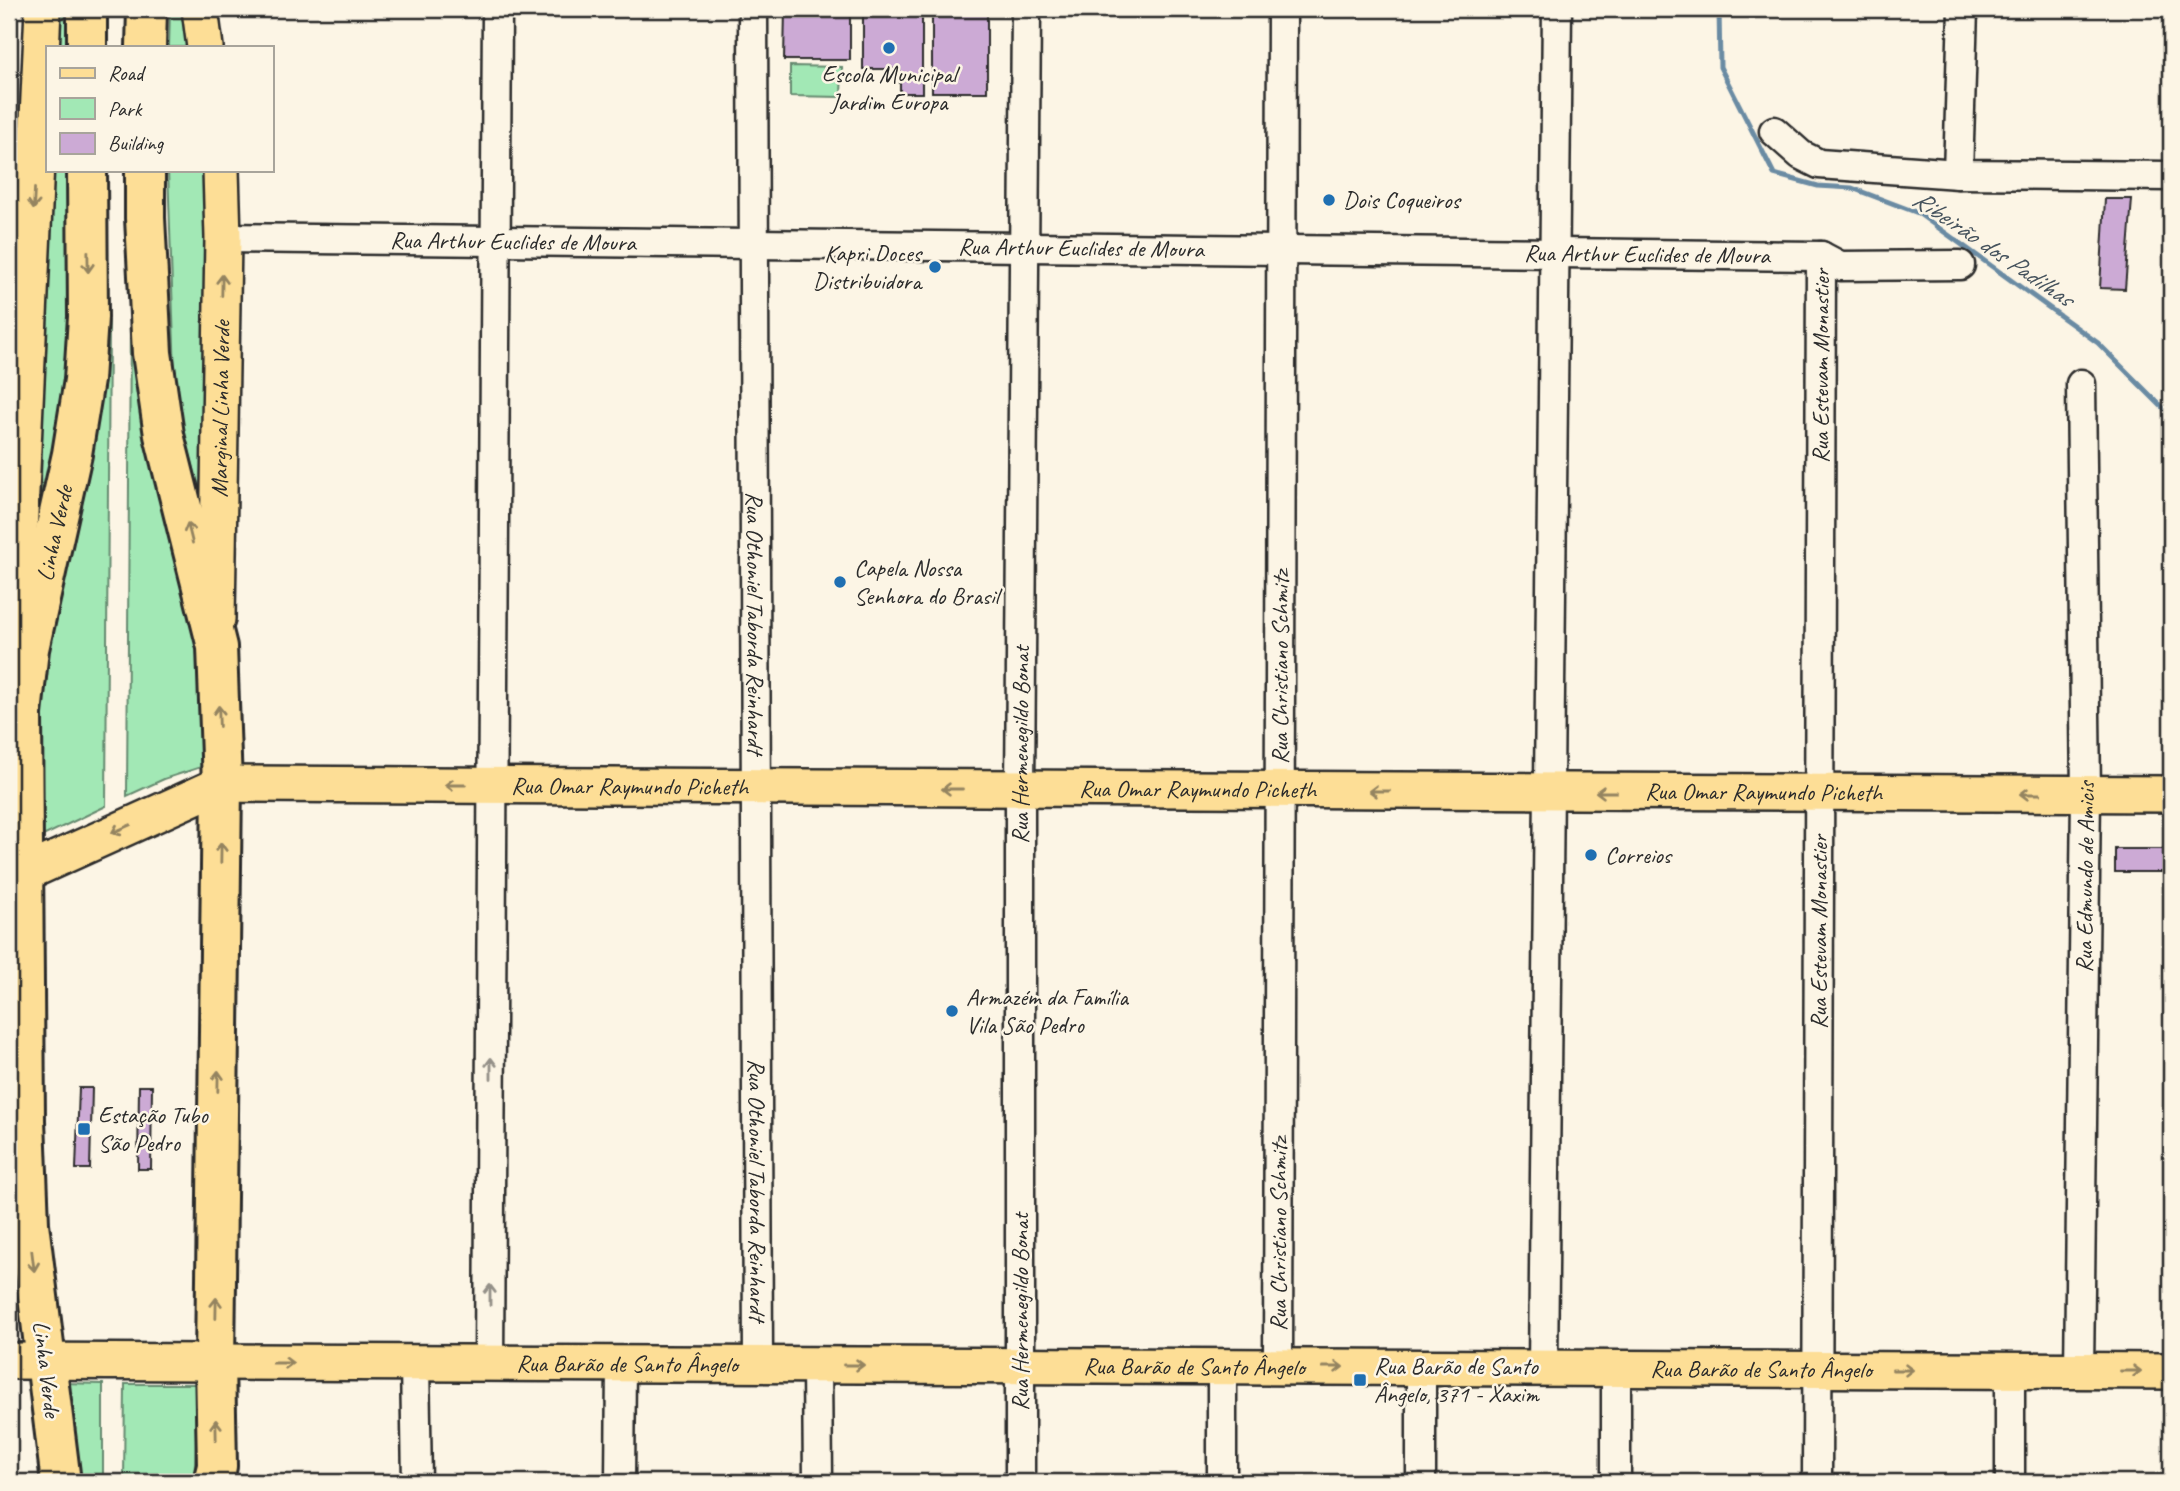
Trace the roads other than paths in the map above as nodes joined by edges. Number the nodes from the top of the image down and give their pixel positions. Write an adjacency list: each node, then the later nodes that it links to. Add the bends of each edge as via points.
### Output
1 (43, 9): 28 (main road, one-way to 28)
2 (87, 9): 11 (highway)
3 (147, 9): 12 (highway)
4 (200, 9): 13 (main road)
5 (497, 9): 21 (street)
6 (753, 9): 22 (street, Rua Othoniel Taborda Reinhardt)
7 (1026, 9): 23 (street, Rua Hermenegildo Bonat)
8 (1282, 9): 24 (street, Rua Christiano Schmitz)
9 (1557, 9): 25 (street)
10 (1963, 9): 18 (street)
11 (87, 46)
12 (146, 46)
13 (205, 46)
14 (1774, 131): 18 (street, via 1819,164)
15 (87, 172): 31 (highway, Linha Verde, one-way to 31, via 84,380 64,492)
16 (145, 172): 30 (highway, one-way to 16, via 164,435 152,353)
17 (221, 172): 20 (main road, Marginal Linha Verde)
18 (1958, 174): 19 (street)
19 (2171, 176)
20 (223, 239): 21 (street, Rua Arthur Euclides de Moura); 30 (main road, Marginal Linha Verde, one-way to 20)
21 (495, 241): 22 (street, Rua Arthur Euclides de Moura); 33 (street)
22 (754, 244): 23 (street, Rua Arthur Euclides de Moura); 34 (street, Rua Othoniel Taborda Reinhardt)
23 (1024, 247): 24 (street, Rua Arthur Euclides de Moura); 35 (street, Rua Hermenegildo Bonat)
24 (1281, 250): 25 (street, Rua Arthur Euclides de Moura); 36 (street, Rua Christiano Schmitz)
25 (1554, 253): 26 (street, Rua Arthur Euclides de Moura); 37 (street)
26 (1822, 256): 27 (street, Rua Arthur Euclides de Moura, via 1840,266); 38 (street, Rua Estevam Monastier)
27 (1948, 265)
28 (19, 311): 31 (main road)
29 (2081, 384): 39 (street, Rua Edmundo de Amicis)
30 (217, 647): 32 (highway, one-way to 30)
31 (19, 648): 41 (highway, Linha Verde)
32 (222, 784): 33 (main road, Rua Omar Raymundo Picheth, one-way to 32); 41 (main road, one-way to 41); 44 (highway, one-way to 32)
33 (492, 786): 34 (main road, Rua Omar Raymundo Picheth); 46 (street, one-way to 33)
34 (756, 787): 35 (main road, Rua Omar Raymundo Picheth, one-way to 34); 48 (street, Rua Othoniel Taborda Reinhardt)
35 (1020, 789): 36 (main road, Rua Omar Raymundo Picheth); 50 (street, Rua Hermenegildo Bonat)
36 (1279, 790): 37 (main road, Rua Omar Raymundo Picheth, one-way to 36); 52 (street, Rua Christiano Schmitz)
37 (1549, 791): 38 (main road, Rua Omar Raymundo Picheth, one-way to 37); 54 (street)
38 (1819, 793): 39 (main road, Rua Omar Raymundo Picheth, one-way to 38); 56 (street, Rua Estevam Monastier)
39 (2086, 794): 40 (main road, Rua Omar Raymundo Picheth); 58 (street, Rua Edmundo de Amicis)
40 (2171, 794)
41 (23, 874): 42 (highway, Linha Verde)
42 (17, 1120): 43 (highway, Linha Verde, one-way to 43, via 29,1224)
43 (27, 1362): 44 (main road, Rua Barão de Santo Ângelo); 60 (highway, Linha Verde)
44 (215, 1362): 45 (main road, Rua Barão de Santo Ângelo, one-way to 45); 61 (highway, one-way to 44)
45 (415, 1363): 46 (main road, Rua Barão de Santo Ângelo); 64 (street)
46 (489, 1364): 47 (main road, Rua Barão de Santo Ângelo)
47 (621, 1364): 48 (main road, Rua Barão de Santo Ângelo); 65 (street)
48 (758, 1365): 49 (main road, Rua Barão de Santo Ângelo)
49 (817, 1365): 50 (main road, Rua Barão de Santo Ângelo, one-way to 50); 66 (street)
50 (1020, 1366): 51 (main road, Rua Barão de Santo Ângelo); 67 (street, Rua Hermenegildo Bonat)
51 (1223, 1367): 52 (main road, Rua Barão de Santo Ângelo); 68 (street)
52 (1278, 1367): 53 (main road, Rua Barão de Santo Ângelo, one-way to 53)
53 (1421, 1367): 54 (main road, Rua Barão de Santo Ângelo); 69 (street)
54 (1543, 1368): 55 (main road, Rua Barão de Santo Ângelo)
55 (1616, 1368): 56 (main road, Rua Barão de Santo Ângelo); 70 (street)
56 (1817, 1369): 57 (main road, Rua Barão de Santo Ângelo, one-way to 57); 71 (street, Rua Estevam Monastier)
57 (2010, 1370): 58 (main road, Rua Barão de Santo Ângelo); 72 (street)
58 (2079, 1371): 59 (main road, Rua Barão de Santo Ângelo, one-way to 59)
59 (2171, 1371)
60 (50, 1402): 62 (main road); 63 (highway, Linha Verde)
61 (216, 1477)
62 (45, 1482)
63 (61, 1482)
64 (417, 1482)
65 (620, 1482)
66 (818, 1482)
67 (1020, 1482)
68 (1222, 1482)
69 (1421, 1482)
70 (1616, 1482)
71 (1816, 1482)
72 (2010, 1482)

